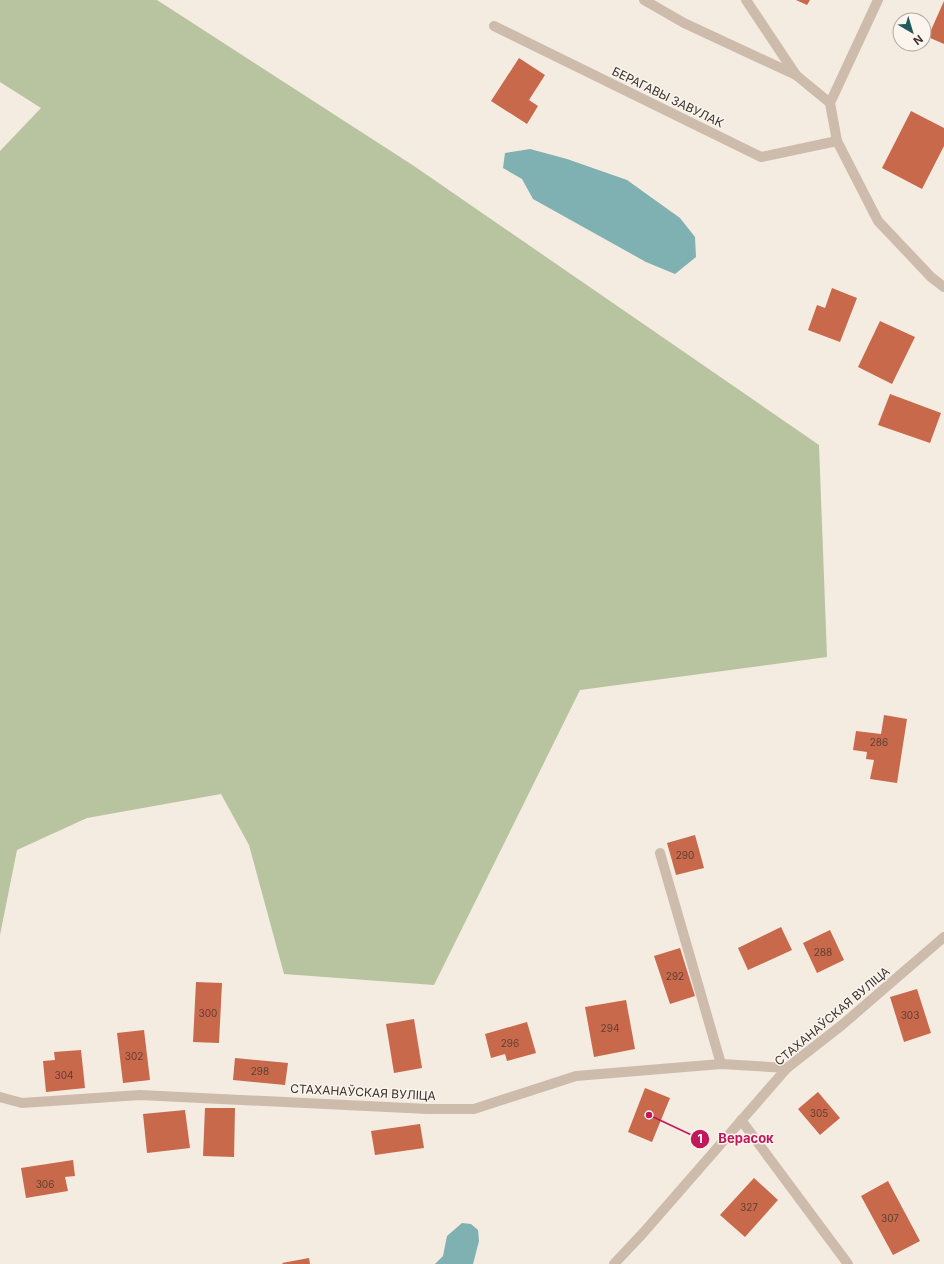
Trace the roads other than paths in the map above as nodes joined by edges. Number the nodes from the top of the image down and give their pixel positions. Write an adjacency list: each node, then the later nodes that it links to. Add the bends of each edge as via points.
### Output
1 (644, 0): 5 (street, via 684,22)
2 (746, 0): 5 (street)
3 (878, 0): 6 (street)
4 (494, 26): 7 (street, БЕРАГАВЫ ЗАВУЛАК, via 761,157)
5 (796, 74): 6 (street)
6 (830, 102): 7 (street)
7 (837, 141): 8 (street, via 878,221 931,278)
8 (944, 287)
9 (660, 853): 11 (street)
10 (944, 937): 12 (street, СТАХАНАЎСКАЯ ВУЛІЦА, via 842,1025)
11 (721, 1064): 12 (street, СТАХАНАЎСКАЯ ВУЛІЦА); 13 (street, СТАХАНАЎСКАЯ ВУЛІЦА, via 576,1076 474,1109 140,1095 22,1103)
12 (787, 1068): 14 (street, СТАХАНАЎСКАЯ ВУЛІЦА)
13 (0, 1097)
14 (741, 1120): 15 (street, СТАХАНАЎСКАЯ ВУЛІЦА); 16 (street)
15 (614, 1264)
16 (848, 1264)

